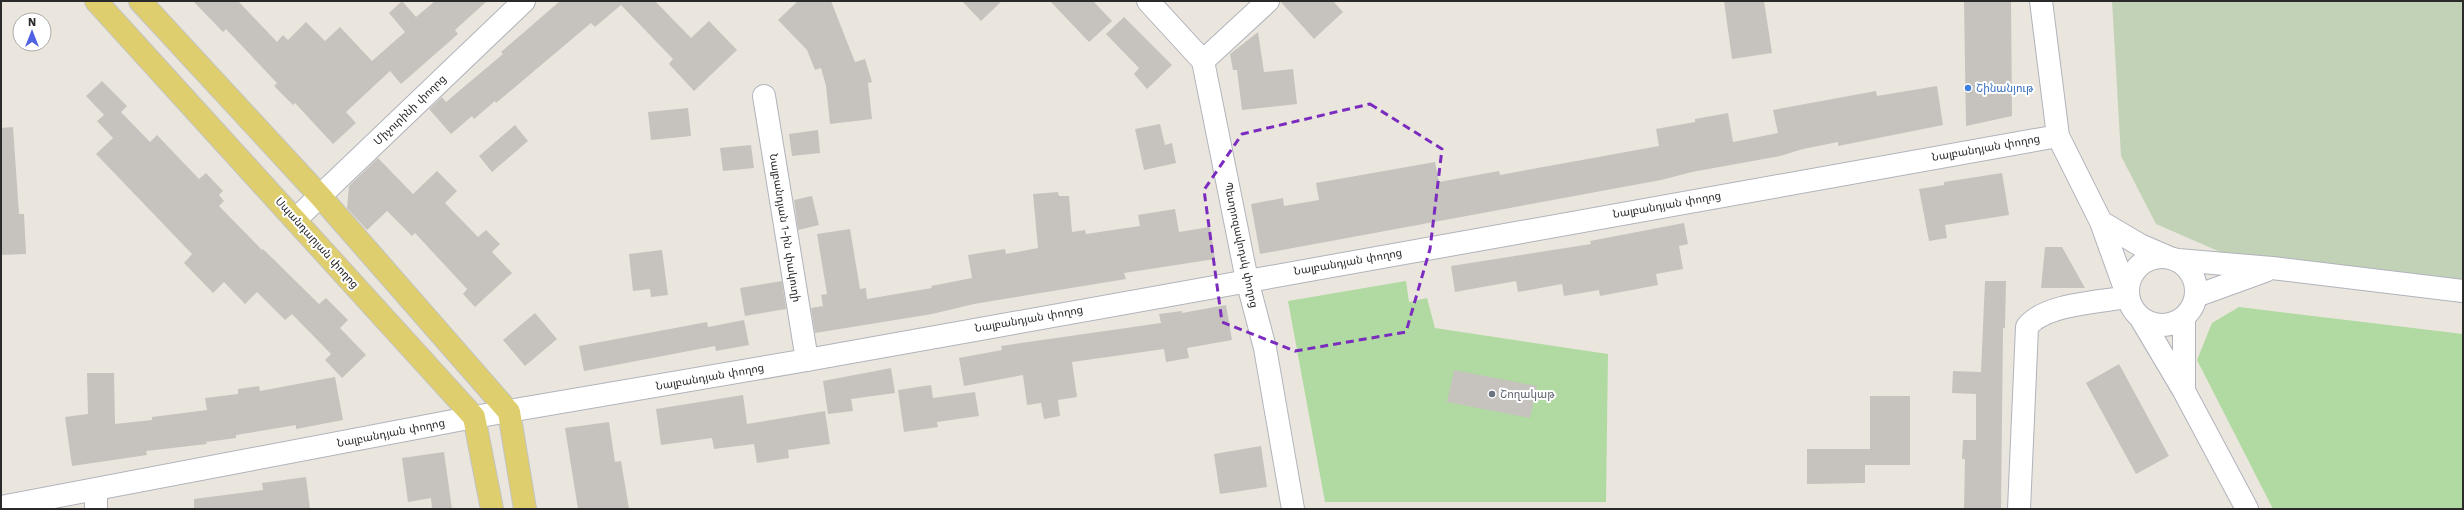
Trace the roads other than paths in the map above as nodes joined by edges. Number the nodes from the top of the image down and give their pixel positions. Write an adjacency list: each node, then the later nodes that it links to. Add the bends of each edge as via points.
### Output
1 (96, 1): 11 (main road, Սպանդարյան փողոց)
2 (140, 1): 10 (main road)
3 (524, 1): 10 (street, Միչուրինի փողոց)
4 (1148, 1): 7 (street)
5 (1268, 1): 7 (street)
6 (2041, 1): 9 (street)
7 (1204, 61): 15 (street, Պետրոզավոդսկ փողոց)
8 (764, 96): 21 (street, Նալբանդյան 1-ին փակուղի)
9 (2058, 136): 12 (street); 15 (street, Նալբանդյան փողոց)
10 (320, 196): 11 (street, Միչուրինի փողոց); 23 (main road)
11 (296, 219): 24 (main road, Սպանդարյան փողոց)
12 (2101, 222): 13 (street, via 2140,245); 18 (street)
13 (2173, 258): 14 (street); 17 (street, via 2193,275); 18 (street, via 2147,260 2138,266 2128,285)
14 (2272, 268): 16 (street); 17 (street)
15 (1247, 280): 21 (street, Նալբանդյան փողոց); 29 (street, Պետրոզավոդսկ փողոց, via 1265,348)
16 (2463, 291)
17 (2196, 296): 20 (street, via 2192,308)
18 (2128, 297): 19 (street, via 2132,308); 30 (street, via 2049,312 2033,318 2027,327)
19 (2140, 317): 20 (street, via 2150,323 2162,325 2174,323); 22 (street)
20 (2184, 317): 22 (street)
21 (807, 360): 23 (street, Նալբանդյան փողոց)
22 (2184, 391): 31 (street)
23 (509, 412): 24 (street, Նալբանդյան փողոց); 28 (main road)
24 (474, 417): 25 (street, Նալբանդյան փողոց); 27 (main road)
25 (96, 499): 26 (street, Նալբանդյան փողոց)
26 (1, 507)
27 (492, 509)
28 (525, 509)
29 (1293, 509)
30 (2019, 509)
31 (2247, 509)

